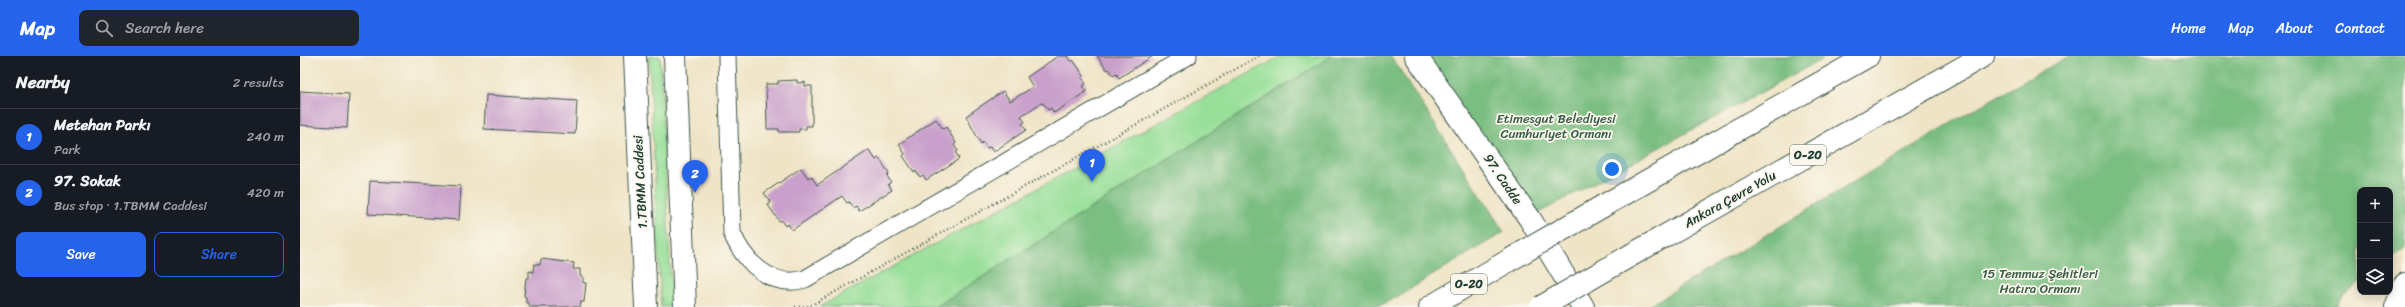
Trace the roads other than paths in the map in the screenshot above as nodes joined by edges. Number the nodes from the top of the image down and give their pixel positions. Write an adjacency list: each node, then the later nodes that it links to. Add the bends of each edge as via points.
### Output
1 (635, 56): 9 (main road, 1.TBMM Caddesi)
2 (675, 56): 10 (main road)
3 (728, 56): 4 (street, via 732,233 751,264 776,279 791,282 805,279)
4 (1188, 56)
5 (1416, 56): 13 (main road, 97. Cadde, via 1530,219)
6 (1868, 56): 11 (main road, O-20, bridge)
7 (1983, 56): 12 (main road, Ankara Çevre Yolu / O-20, bridge)
8 (2405, 284): 14 (main road)
9 (646, 307)
10 (685, 307)
11 (1430, 307)
12 (1541, 307)
13 (1584, 307)
14 (2396, 307)

